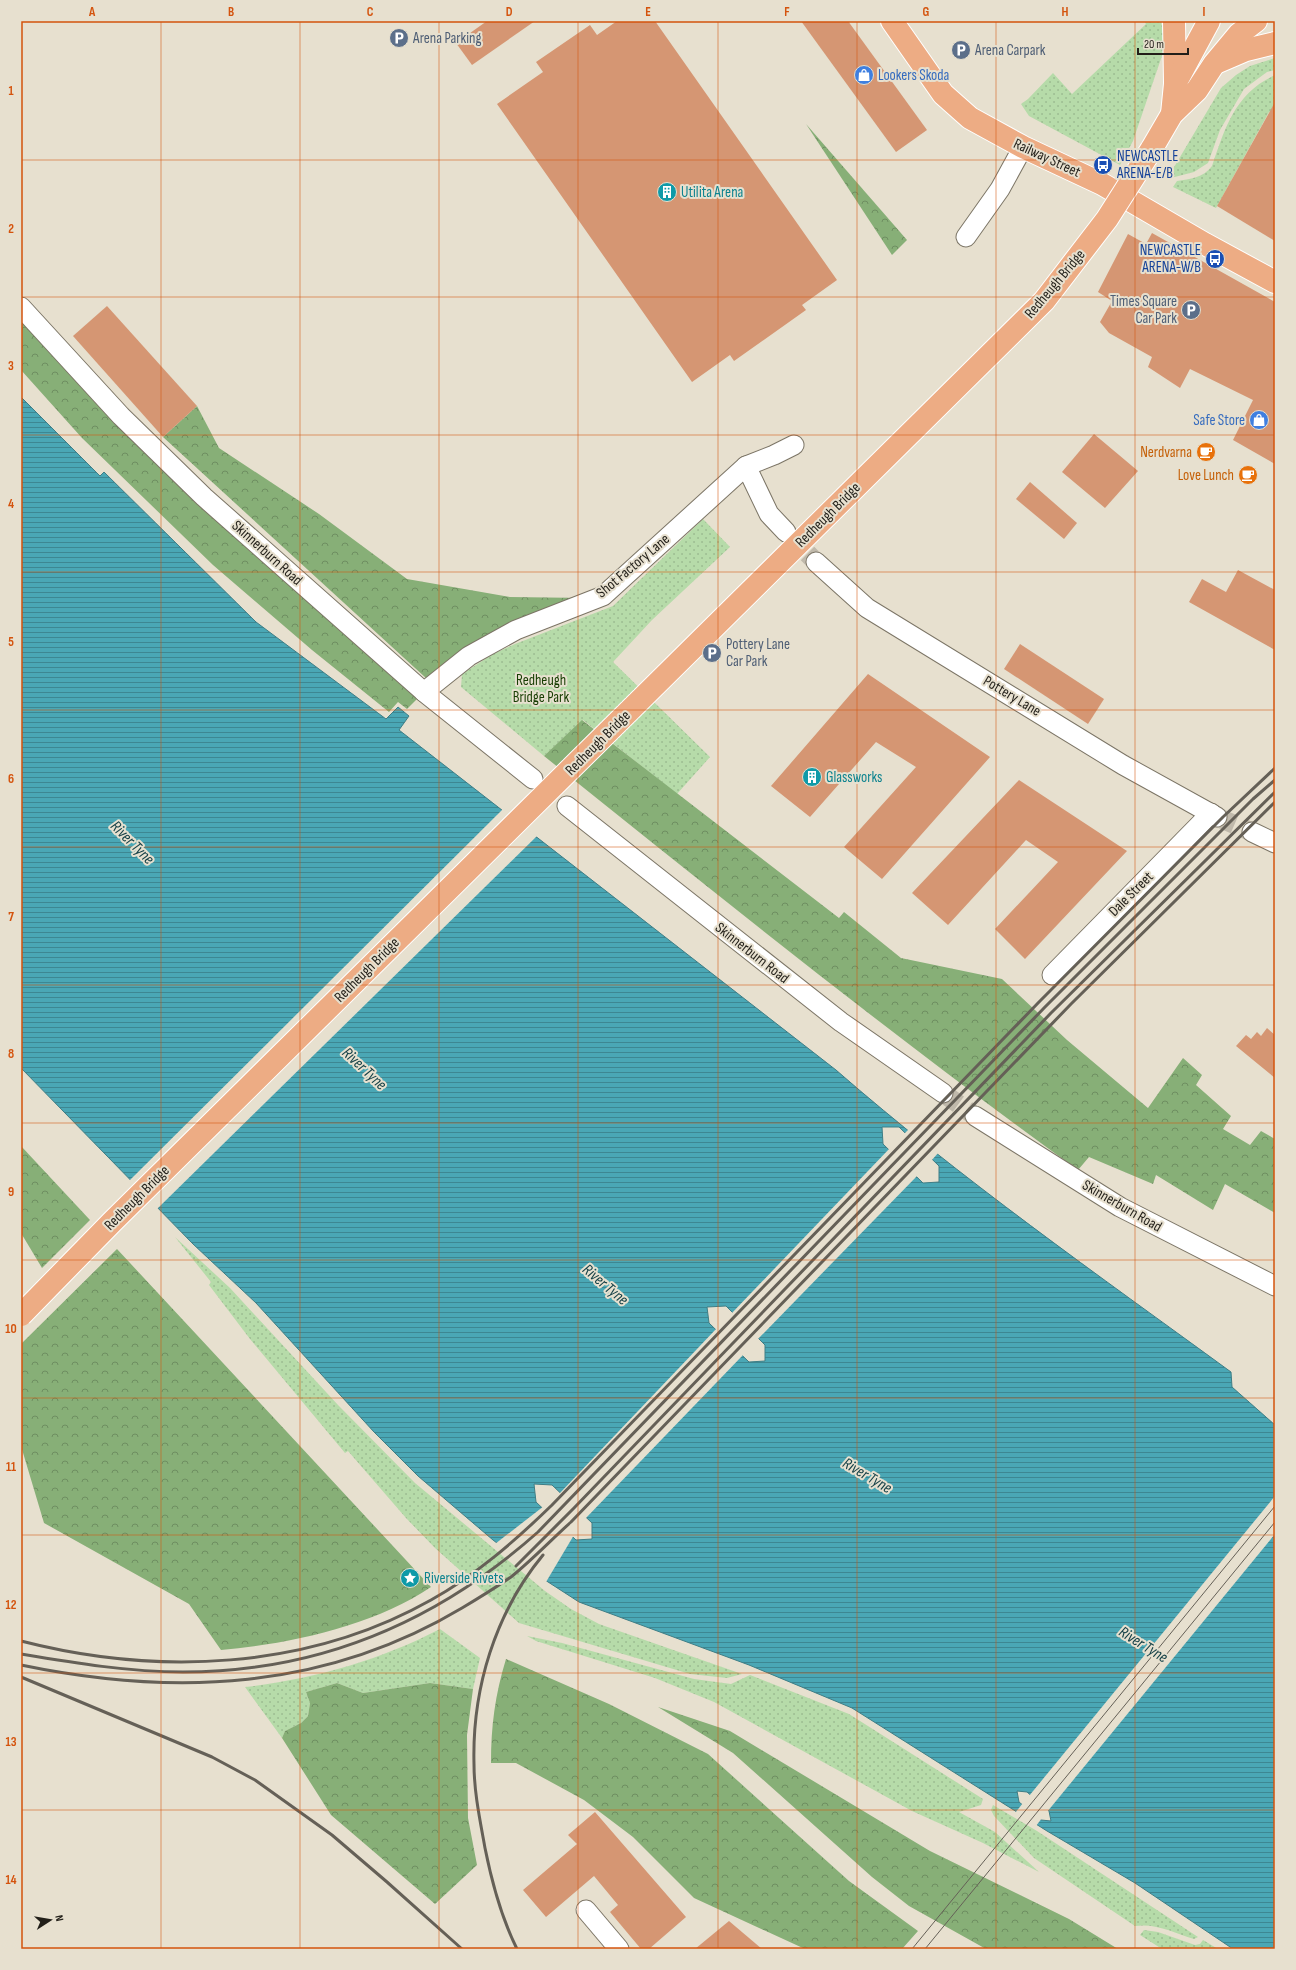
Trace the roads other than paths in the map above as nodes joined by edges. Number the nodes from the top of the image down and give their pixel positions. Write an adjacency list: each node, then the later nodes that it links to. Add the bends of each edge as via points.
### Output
1 (892, 21): 10 (main road, Railway Street, via 943,94 970,118)
2 (1174, 21): 8 (main road)
3 (1209, 21): 8 (main road)
4 (1256, 21): 5 (main road)
5 (1239, 28): 7 (main road)
6 (1275, 43): 7 (main road, via 1246,50)
7 (1214, 64): 9 (main road, via 1197,90)
8 (1175, 84): 9 (main road)
9 (1172, 114): 28 (main road, Redheugh Bridge, bridge, via 1107,219 1044,301 123,1211)
10 (1023, 147): 11 (street, via 1000,189); 12 (main road, Railway Street, via 1102,184)
11 (966, 237)
12 (1275, 282)
13 (21, 307): 18 (street, Skinnerburn Road, via 121,416 204,497)
14 (794, 445): 15 (street)
15 (746, 466): 16 (street, via 769,514); 18 (street, Shot Factory Lane, via 603,596 516,630 469,656)
16 (786, 532)
17 (816, 562): 21 (street, Pottery Lane, via 867,608 1123,765)
18 (424, 692): 19 (street, Skinnerburn Road)
19 (533, 779)
20 (567, 806): 25 (street, Skinnerburn Road, via 841,1022)
21 (1214, 815): 24 (street, Dale Street)
22 (1252, 832): 23 (street)
23 (1275, 843)
24 (1052, 975)
25 (943, 1093)
26 (975, 1116): 27 (street, Skinnerburn Road, via 1120,1207)
27 (1275, 1286)
28 (21, 1315)
29 (586, 1910): 30 (street)
30 (619, 1949)

